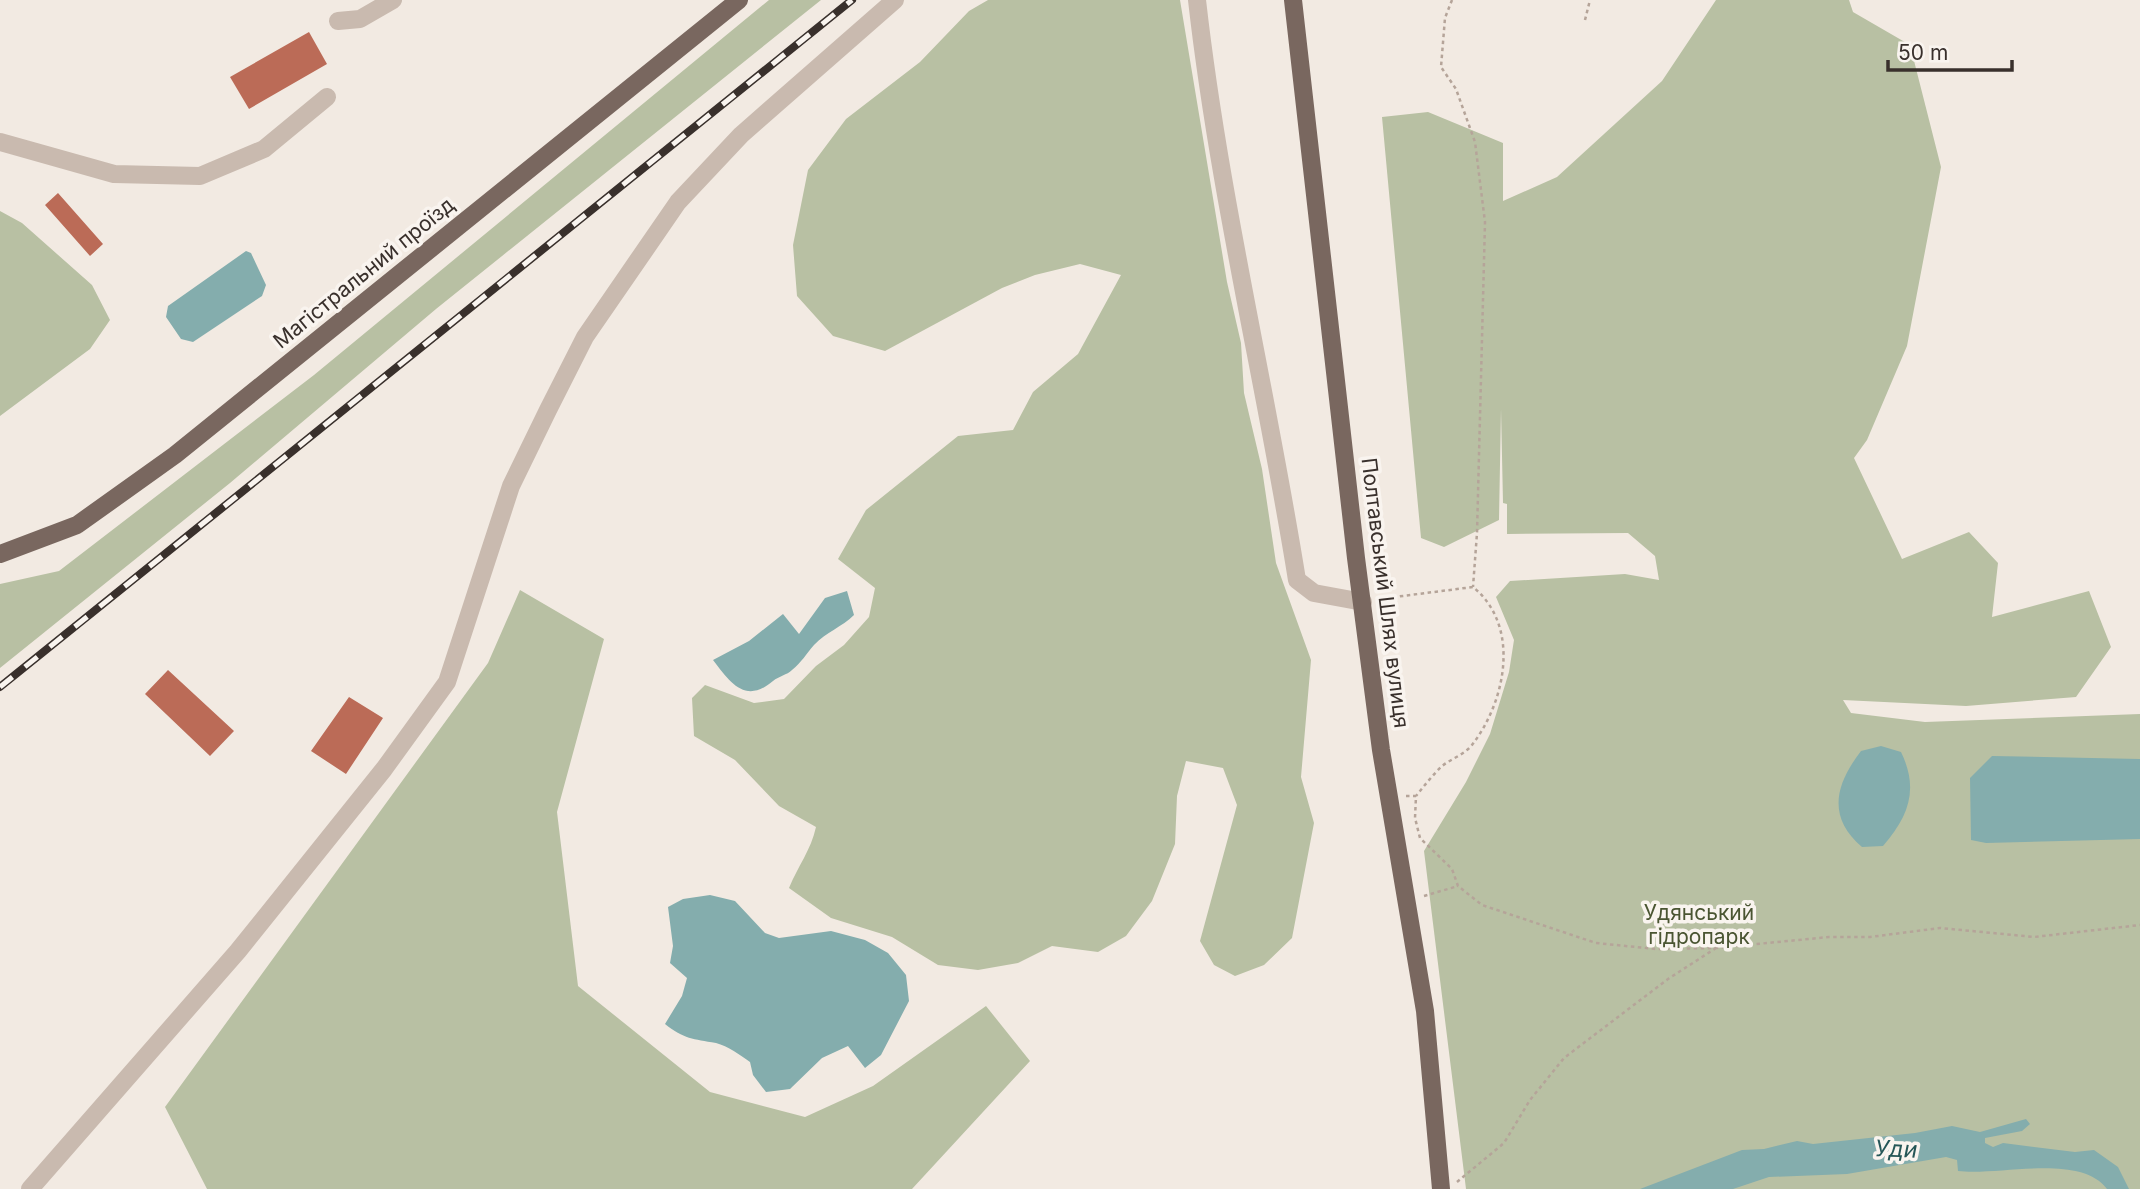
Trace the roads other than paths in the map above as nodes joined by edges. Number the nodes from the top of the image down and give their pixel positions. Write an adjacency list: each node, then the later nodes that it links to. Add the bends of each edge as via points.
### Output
1 (393, 0): 6 (street, via 360,19)
2 (739, 0): 9 (main road, Магістральний проїзд, via 175,455 76,525)
3 (895, 0): 12 (street, via 741,135 678,202 586,337 543,421 512,486 447,682 384,769 238,951)
4 (1197, 0): 10 (street, via 1208,92 1297,580 1314,593)
5 (1293, 0): 10 (main road, Полтавський Шлях вулиця)
6 (338, 21)
7 (327, 97): 8 (street, via 264,149 200,176 114,174)
8 (0, 142)
9 (0, 554)
10 (1363, 602): 11 (main road, Полтавський Шлях вулиця)
11 (1449, 1186)
12 (30, 1189)

